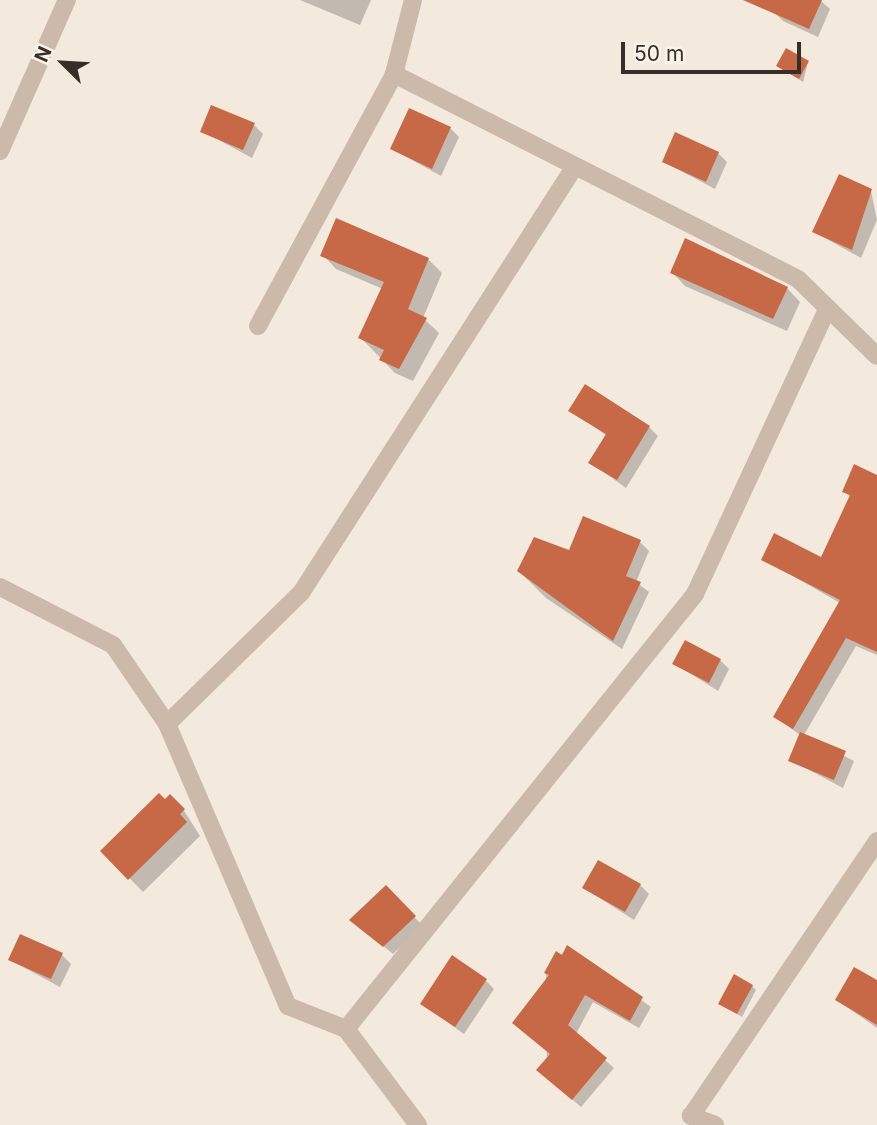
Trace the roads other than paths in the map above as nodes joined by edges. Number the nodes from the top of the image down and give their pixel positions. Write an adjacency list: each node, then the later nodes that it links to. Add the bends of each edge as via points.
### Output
1 (67, 0): 4 (street)
2 (413, 0): 3 (street)
3 (394, 74): 5 (street); 7 (street)
4 (0, 151)
5 (575, 166): 6 (street, via 798,279); 10 (street, via 301,593)
6 (828, 308): 8 (street); 12 (street, via 695,594)
7 (258, 326)
8 (877, 356)
9 (0, 587): 10 (street, via 113,645)
10 (167, 724): 12 (street, via 288,1006)
11 (877, 841): 14 (street, via 691,1116)
12 (346, 1029): 13 (street)
13 (418, 1125)
14 (715, 1125)

